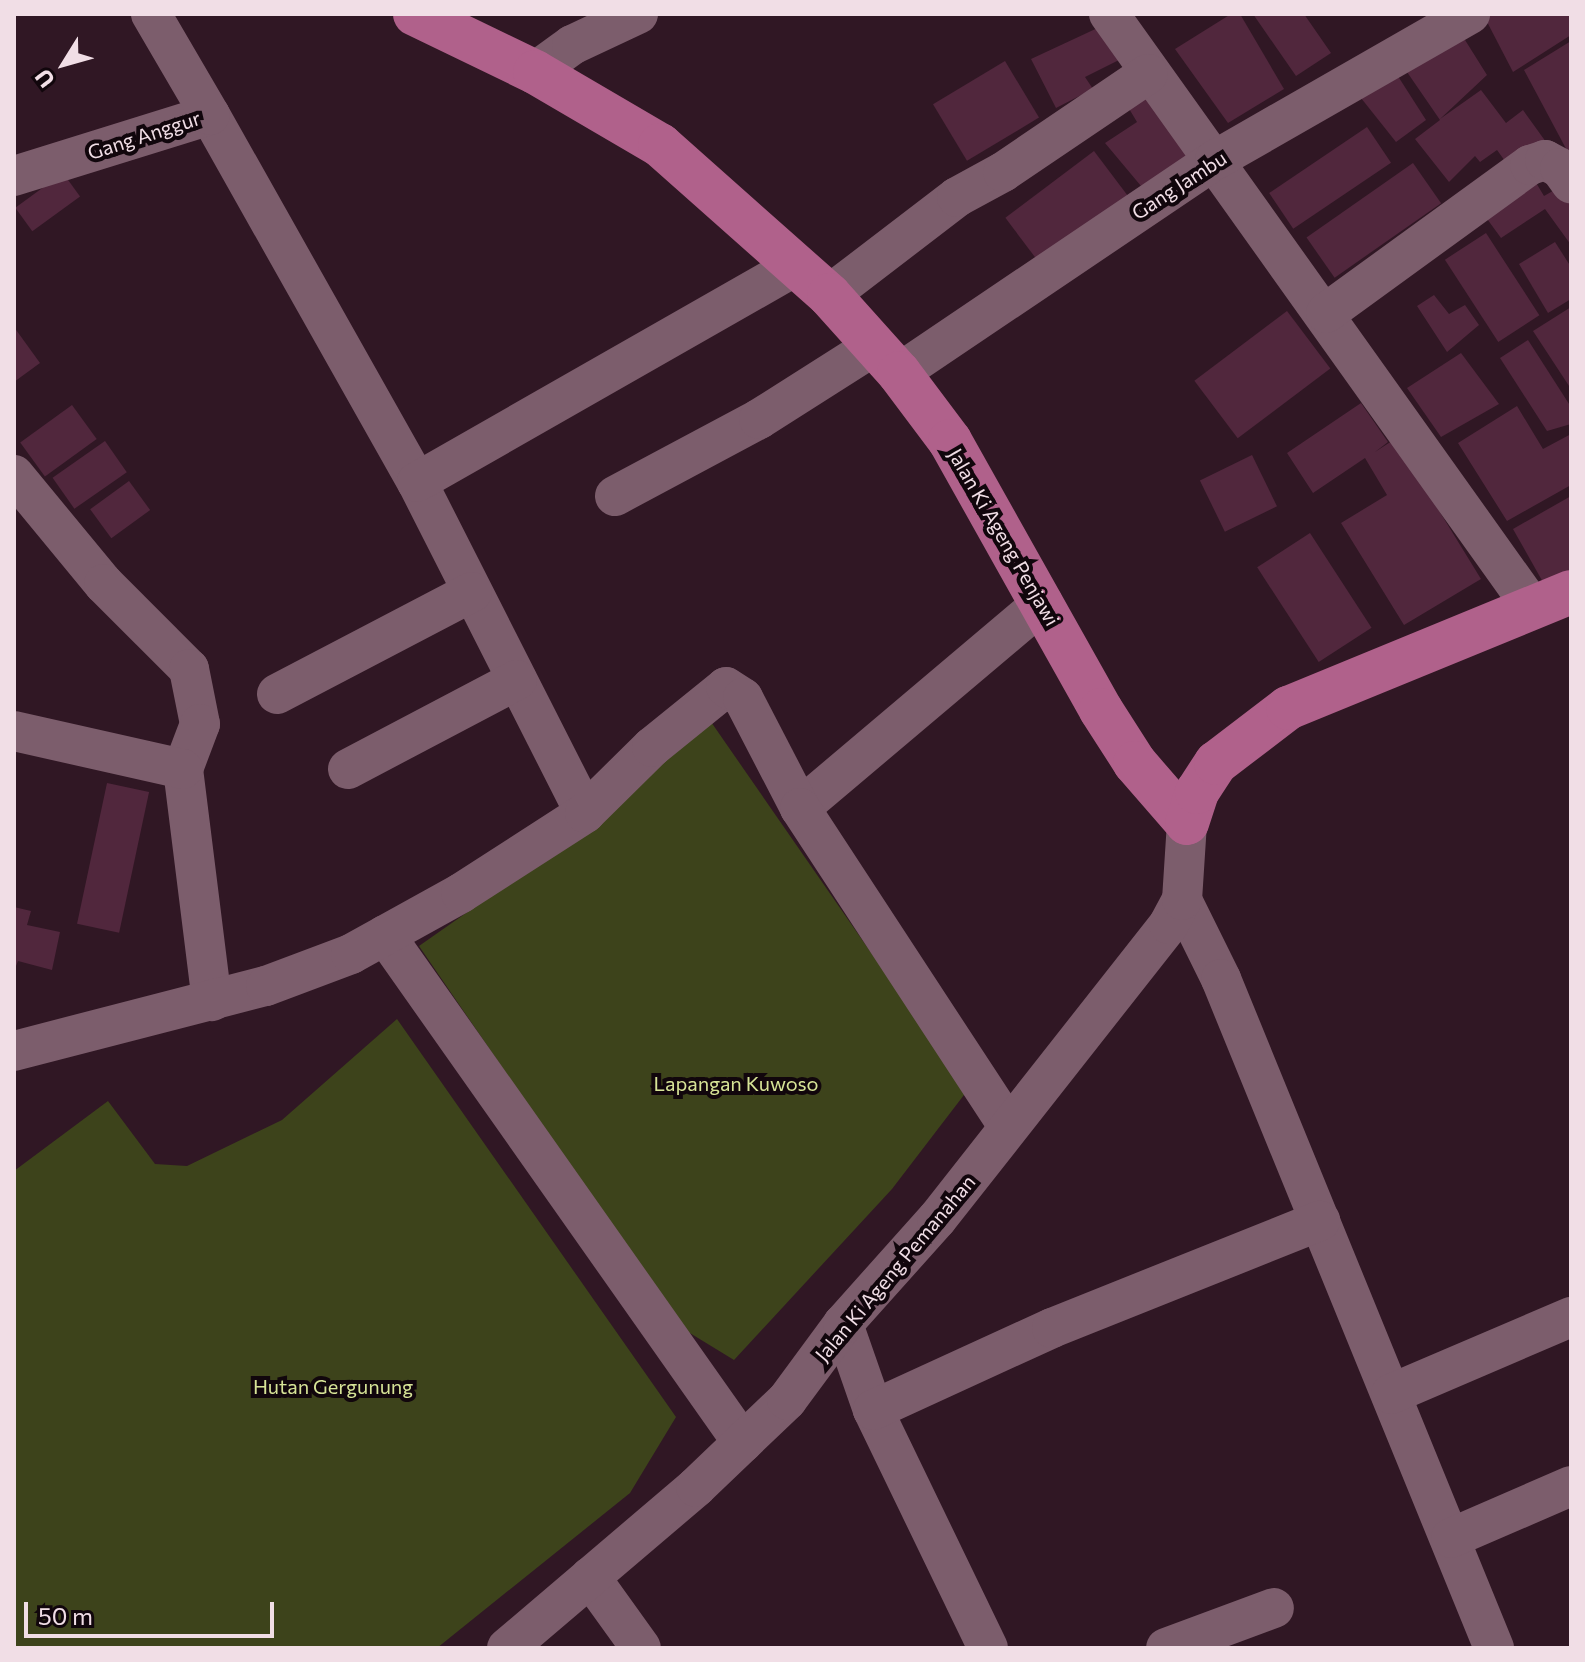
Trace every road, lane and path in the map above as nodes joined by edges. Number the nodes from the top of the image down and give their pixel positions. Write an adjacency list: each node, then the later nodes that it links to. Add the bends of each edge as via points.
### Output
1 (151, 14): 8 (street, Gang Anggur)
2 (415, 14): 6 (main road, Jalan Ki Ageng Penjawi)
3 (638, 14): 6 (street, via 572,45)
4 (1109, 14): 7 (street)
5 (1470, 14): 9 (street, Gang Jambu)
6 (535, 72): 12 (main road, Jalan Ki Ageng Penjawi, via 660,145)
7 (1148, 74): 9 (street); 13 (street, via 957,197)
8 (210, 115): 10 (street, Gang Anggur); 17 (street)
9 (1215, 160): 14 (street); 15 (street, Gang Jambu)
10 (14, 176)
11 (1571, 182): 14 (street, via 1545,160 1530,165)
12 (796, 266): 13 (main road, Jalan Ki Ageng Penjawi); 17 (street)
13 (829, 295): 15 (main road, Jalan Ki Ageng Penjawi)
14 (1326, 313): 20 (street)
15 (886, 359): 18 (street, Gang Jambu); 21 (main road, Jalan Ki Ageng Penjawi, via 950,441)
16 (14, 475): 25 (street, via 104,584 189,669 200,724)
17 (417, 482): 19 (street)
18 (615, 496)
19 (472, 592): 22 (street); 23 (street)
20 (1552, 600): 29 (main road, via 1288,708 1216,763 1197,792)
21 (1043, 603): 27 (street); 29 (main road, Jalan Ki Ageng Penjawi, via 1135,763)
22 (517, 680): 26 (street); 28 (street)
23 (277, 694)
24 (14, 731): 25 (street)
25 (183, 769): 32 (street)
26 (348, 769)
27 (800, 808): 28 (street, via 743,698 726,687 652,747); 34 (street)
28 (585, 813): 31 (street)
29 (1187, 823): 30 (street, Jalan Ki Ageng Pemanahan)
30 (1182, 900): 34 (street, Jalan Ki Ageng Pemanahan, via 1143,962); 35 (street, via 1203,937)
31 (385, 935): 32 (street, via 351,954); 40 (street)
32 (212, 1001): 33 (street)
33 (14, 1051)
34 (1009, 1127): 37 (street, Jalan Ki Ageng Pemanahan, via 937,1219)
35 (1320, 1221): 38 (street); 39 (street, via 1052,1328)
36 (1571, 1317): 38 (street)
37 (843, 1324): 39 (street); 40 (street, Jalan Ki Ageng Pemanahan, via 787,1400)
38 (1391, 1394): 42 (street)
39 (873, 1410): 47 (street)
40 (743, 1443): 43 (street, Jalan Ki Ageng Pemanahan)
41 (1571, 1486): 42 (street)
42 (1451, 1538): 49 (street)
43 (590, 1577): 45 (street, Jalan Ki Ageng Pemanahan); 46 (street)
44 (1274, 1608): 48 (street)
45 (507, 1648)
46 (641, 1648)
47 (988, 1648)
48 (1166, 1648)
49 (1494, 1648)

